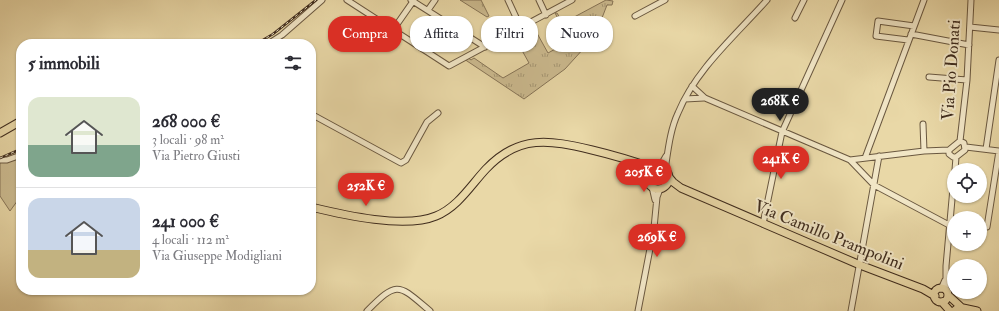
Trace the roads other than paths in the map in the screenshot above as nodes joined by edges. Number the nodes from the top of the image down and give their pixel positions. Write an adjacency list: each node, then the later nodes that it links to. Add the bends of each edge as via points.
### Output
1 (322, 0): 27 (street)
2 (348, 0): 16 (street)
3 (413, 0): 14 (street); 17 (street)
4 (435, 0): 14 (street)
5 (508, 0): 18 (street)
6 (539, 0): 15 (street)
7 (572, 0): 15 (street)
8 (665, 0): 19 (street)
9 (767, 0): 35 (street)
10 (804, 0): 20 (street)
11 (842, 0): 44 (street)
12 (924, 0): 22 (street)
13 (970, 0): 23 (street, Via Pio Donati)
14 (428, 10): 29 (street)
15 (546, 15): 21 (street)
16 (372, 16)
17 (402, 16)
18 (515, 16)
19 (636, 16)
20 (795, 18)
21 (538, 19)
22 (914, 26): 25 (street); 28 (street, via 878,21 876,36)
23 (970, 27): 24 (street); 30 (street, Via Pio Donati)
24 (999, 30)
25 (911, 34): 28 (street); 30 (street)
26 (402, 36): 31 (street, via 447,66)
27 (276, 39)
28 (908, 40): 56 (street)
29 (481, 44)
30 (969, 45): 34 (street, Via Pio Donati)
31 (481, 49)
32 (999, 60): 48 (street)
33 (929, 77): 34 (street)
34 (967, 80): 46 (street, Via Pio Donati)
35 (692, 86): 36 (street); 37 (street)
36 (705, 98): 37 (street); 44 (street)
37 (685, 99): 52 (street, via 673,127)
38 (438, 113): 39 (street, via 429,120 406,160 401,163)
39 (316, 117)
40 (16, 124): 42 (main road)
41 (923, 124): 50 (street)
42 (10, 127): 43 (main road); 45 (main road)
43 (0, 128)
44 (782, 132): 59 (street); 69 (street)
45 (0, 133)
46 (960, 141): 47 (street, Via Pio Donati); 49 (street, Via Pio Donati)
47 (966, 147): 48 (street); 55 (street)
48 (986, 149): 51 (street)
49 (949, 150): 50 (street); 55 (street, via 950,156)
50 (924, 151): 53 (street)
51 (999, 151): 70 (street)
52 (667, 154): 61 (street, via 662,163); 62 (street)
53 (879, 156): 56 (street); 64 (street)
54 (16, 157): 57 (street)
55 (956, 157): 60 (street)
56 (865, 158): 59 (street)
57 (0, 160)
58 (632, 160): 61 (main road); 63 (main road, via 644,170); 67 (main road, via 553,141 530,143 497,158 457,201 428,219 412,222 390,221)
59 (850, 160): 64 (street)
60 (956, 163)
61 (655, 168): 62 (main road); 63 (main road)
62 (667, 173): 65 (main road); 66 (main road, Via Camillo Prampolini)
63 (647, 177): 65 (main road, via 648,183)
64 (874, 185): 68 (street); 72 (street)
65 (659, 187): 66 (main road, Via Camillo Prampolini); 77 (street)
66 (679, 187): 69 (main road, Via Camillo Prampolini)
67 (316, 208)
68 (947, 221)
69 (763, 224): 72 (main road, Via Camillo Prampolini)
70 (987, 228)
71 (948, 251): 73 (street)
72 (860, 265): 73 (main road, Via Camillo Prampolini, via 923,289); 78 (street)
73 (941, 293): 74 (main road); 79 (main road, via 938,301)
74 (961, 309): 80 (main road)
75 (367, 311): 76 (street, via 385,293 396,289 406,291)
76 (430, 311)
77 (638, 311)
78 (851, 311)
79 (950, 311)
80 (977, 311)

